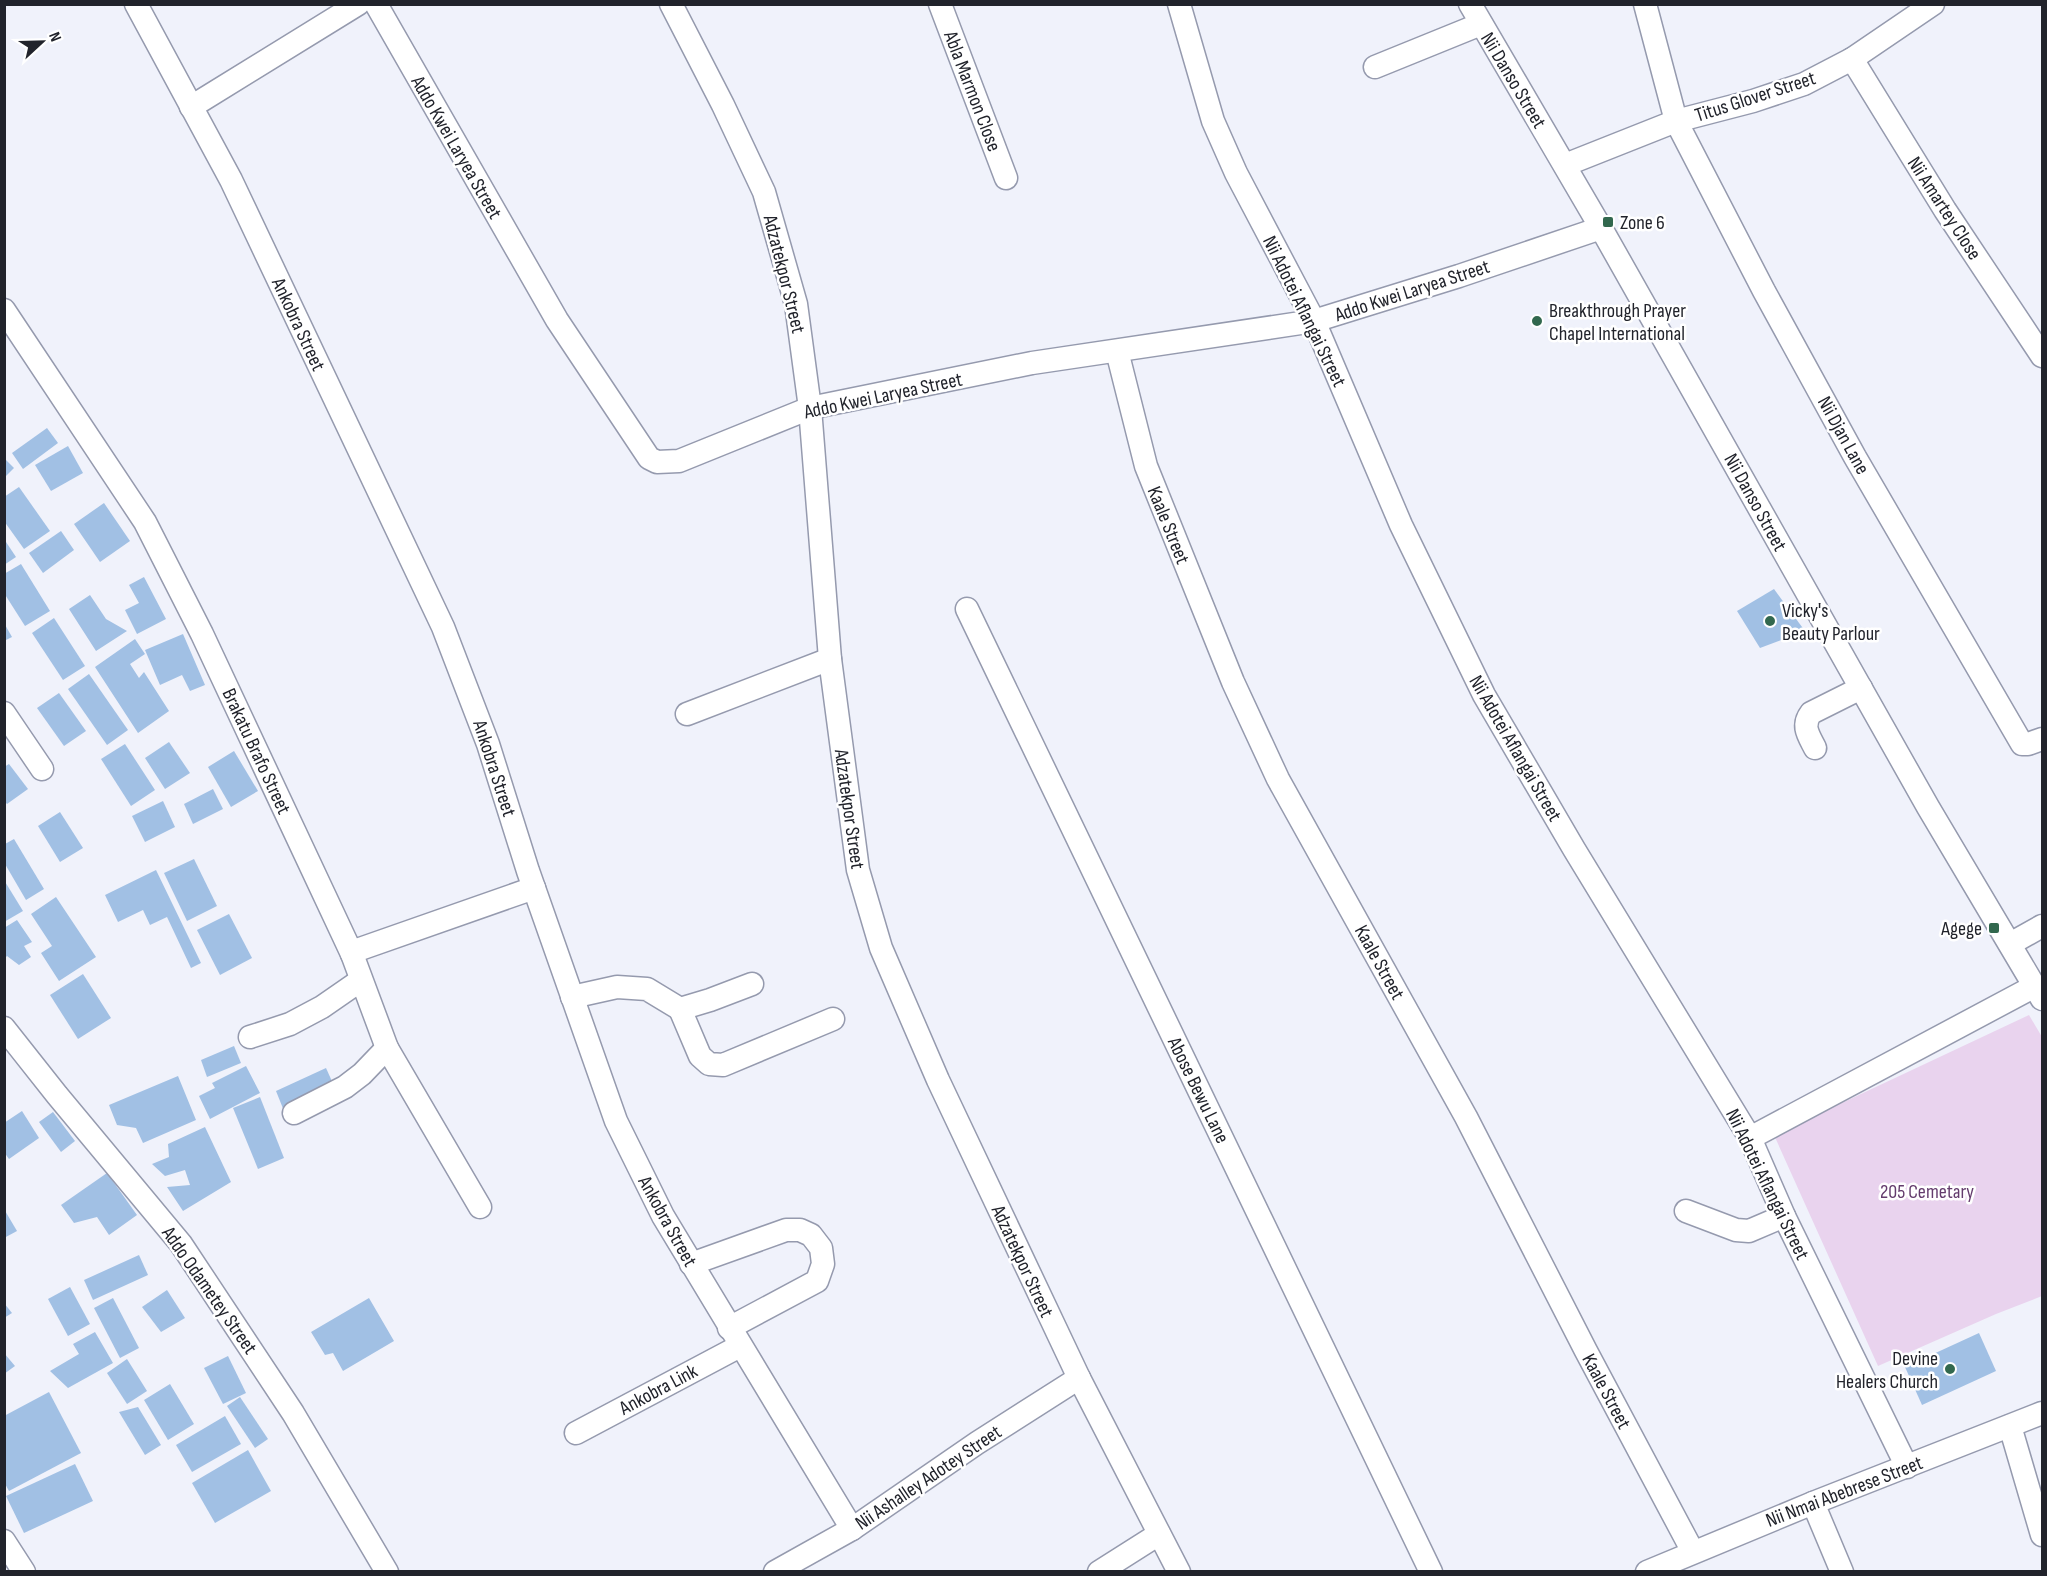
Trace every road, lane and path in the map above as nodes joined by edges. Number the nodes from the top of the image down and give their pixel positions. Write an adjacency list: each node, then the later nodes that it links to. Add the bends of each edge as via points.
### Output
1 (136, 4): 13 (street, Ankobra Street)
2 (358, 4): 13 (street)
3 (376, 4): 22 (street, Addo Kwei Laryea Street, via 557,320 649,458 657,462 679,460)
4 (672, 4): 22 (street, Adzatekpor Street, via 764,192 796,304)
5 (940, 4): 16 (street, Abla Marmon Close)
6 (1179, 4): 19 (street, Nii Adotei Aflangai Street, via 1213,121)
7 (1470, 4): 10 (street, Nii Danso Street)
8 (1645, 4): 14 (street, Nii Djan Lane)
9 (1925, 7): 11 (street, Titus Glover Street)
10 (1481, 24): 12 (street); 15 (street, Nii Danso Street)
11 (1852, 59): 14 (street, Titus Glover Street, via 1804,84); 21 (street, Nii Amartey Close, via 1944,210)
12 (1375, 67)
13 (191, 107): 31 (street, Ankobra Street, via 231,180 443,627 488,744)
14 (1676, 121): 15 (street, Titus Glover Street); 28 (street, Nii Djan Lane, via 1855,458)
15 (1565, 165): 17 (street, Nii Danso Street)
16 (1006, 178)
17 (1601, 228): 19 (street, Addo Kwei Laryea Street); 25 (street, Nii Danso Street)
18 (4, 309): 34 (street, Brakatu Brafo Street, via 145,522 202,634)
19 (1314, 321): 20 (street, Addo Kwei Laryea Street); 45 (street, Nii Adotei Aflangai Street, via 1401,525 1484,695)
20 (1117, 351): 22 (street, Addo Kwei Laryea Street, via 1032,363); 61 (street, Kaale Street, via 1146,466 1233,682 1278,779 1466,1117)
21 (2043, 356)
22 (810, 408): 24 (street, Adzatekpor Street)
23 (967, 609): 67 (street, Abose Bewu Lane)
24 (830, 659): 27 (street); 51 (street, Adzatekpor Street, via 858,870 881,948 938,1080)
25 (1861, 687): 29 (street, via 1811,713 1806,727); 33 (street, Nii Danso Street)
26 (4, 713): 30 (street)
27 (687, 714)
28 (2032, 741)
29 (1815, 748)
30 (42, 770)
31 (534, 888): 34 (street); 38 (street, Ankobra Street)
32 (2043, 926): 33 (street)
33 (2010, 944): 37 (street, Nii Danso Street)
34 (352, 954): 35 (street, Brakatu Brafo Street)
35 (361, 980): 42 (street, via 290,1024); 43 (street, Brakatu Brafo Street)
36 (752, 984): 39 (street)
37 (2039, 992): 45 (street)
38 (572, 997): 39 (street, via 617,987 647,989); 49 (street, Ankobra Street, via 616,1121)
39 (680, 1008): 40 (street, via 700,1056 710,1064 723,1065)
40 (833, 1019)
41 (4, 1028): 63 (street, Addo Odametey Street, via 182,1244 293,1413)
42 (250, 1038)
43 (387, 1048): 44 (street, via 345,1087); 46 (street, Brakatu Brafo Street)
44 (294, 1113)
45 (1750, 1138): 48 (street, Nii Adotei Aflangai Street)
46 (480, 1207)
47 (1686, 1211): 48 (street, via 1749,1232)
48 (1784, 1216): 55 (street, Nii Adotei Aflangai Street)
49 (691, 1264): 50 (street, Ankobra Street); 50 (street, Ankobra Link, via 786,1230 811,1235 820,1248 823,1264 817,1281)
50 (735, 1337): 54 (street, Ankobra Link); 57 (street, Ankobra Street)
51 (1079, 1378): 57 (street, Nii Ashalley Adotey Street); 58 (street, Adzatekpor Street)
52 (2043, 1413): 53 (street, Nii Nmai Abebrese Street)
53 (2010, 1426): 55 (street, Nii Nmai Abebrese Street); 59 (street)
54 (576, 1433)
55 (1907, 1467): 56 (street, Nii Nmai Abebrese Street)
56 (1813, 1503): 61 (street, Nii Nmai Abebrese Street); 69 (street)
57 (852, 1529): 64 (street, Nii Ashalley Adotey Street)
58 (1159, 1534): 65 (street); 66 (street, Adzatekpor Street)
59 (2043, 1535)
60 (4, 1541): 62 (street)
61 (1693, 1552): 68 (street, Nii Nmai Abebrese Street)
62 (24, 1572)
63 (387, 1572)
64 (775, 1572)
65 (1099, 1572)
66 (1179, 1572)
67 (1431, 1572)
68 (1647, 1572)
69 (1842, 1572)

